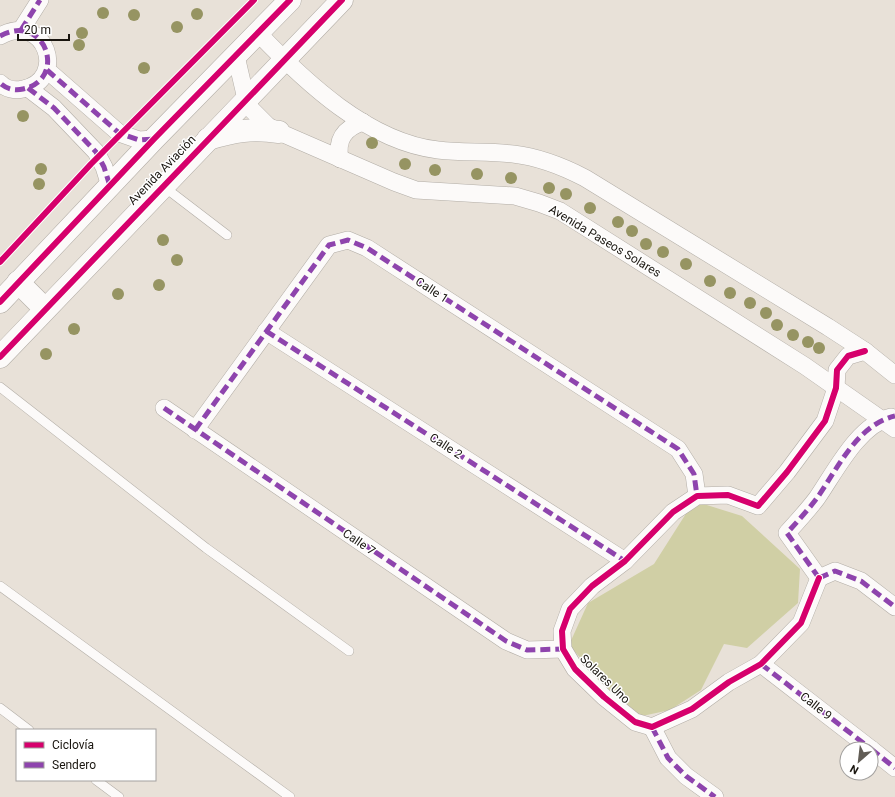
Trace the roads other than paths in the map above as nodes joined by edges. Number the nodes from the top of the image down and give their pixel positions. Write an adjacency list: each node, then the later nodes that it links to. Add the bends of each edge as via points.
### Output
1 (40, 0): 4 (street)
2 (290, 0): 5 (main road)
3 (342, 0): 8 (main road, Avenida Aviación)
4 (21, 30): 6 (street, via 9,31); 9 (street, via 32,33 46,48)
5 (258, 33): 7 (main road); 8 (street)
6 (0, 36)
7 (236, 56): 12 (street, Avenida Paseos Solares); 15 (main road)
8 (285, 60): 12 (main road, Avenida Aviación); 13 (street, via 309,83)
9 (47, 70): 11 (street, via 42,78); 15 (street, via 119,133 139,140)
10 (0, 83): 11 (street, via 11,89)
11 (28, 88): 19 (street, via 54,108 96,152)
12 (246, 99): 14 (street, Avenida Paseos Solares, via 260,119); 16 (main road, Avenida Aviación)
13 (363, 122): 17 (street, via 353,125 340,139); 25 (street, via 412,145 437,150 513,154 563,167)
14 (279, 132): 16 (main road, via 258,129 231,131); 17 (street, Avenida Paseos Solares)
15 (154, 139): 19 (main road)
16 (207, 139): 18 (main road, Avenida Aviación)
17 (340, 158): 29 (street, Avenida Paseos Solares, via 416,190 515,196 560,211)
18 (163, 185): 20 (lane); 23 (main road, Avenida Aviación)
19 (110, 186): 21 (main road)
20 (227, 235)
21 (18, 282): 22 (main road); 23 (main road)
22 (0, 302)
23 (45, 309): 26 (main road, Avenida Aviación)
24 (266, 331): 33 (street, Calle 1); 34 (street, Calle 1, via 329,245 348,240 367,248 678,449 694,474); 35 (street, Calle 2)
25 (865, 351): 27 (street); 29 (street, via 848,356 836,370)
26 (0, 357)
27 (895, 375)
28 (0, 387): 40 (lane, via 206,548)
29 (836, 388): 31 (street, Avenida Paseos Solares); 34 (street, via 825,421 758,506 728,496)
30 (164, 408): 33 (street, Calle 7)
31 (888, 418): 32 (street, Avenida Paseos Solares); 36 (street, via 849,448 816,499 787,533)
32 (895, 429)
33 (195, 430): 39 (street, Calle 7, via 506,641 527,650)
34 (696, 496): 35 (street, via 673,512)
35 (625, 561): 39 (street, via 592,586 570,609 562,631)
36 (819, 578): 38 (street, via 835,571 861,581); 41 (street, via 801,623)
37 (0, 586): 50 (lane)
38 (895, 607)
39 (563, 649): 43 (street, Solares Uno, via 575,669 604,697 635,722)
40 (349, 651)
41 (761, 664): 43 (street, via 729,682 692,709); 45 (street, Calle 9)
42 (0, 708): 44 (lane)
43 (652, 727): 51 (street, via 668,758 686,776)
44 (29, 729)
45 (861, 741)
46 (879, 755): 47 (street, Calle 9)
47 (895, 768)
48 (97, 781): 49 (lane)
49 (118, 797)
50 (290, 797)
51 (715, 797)

